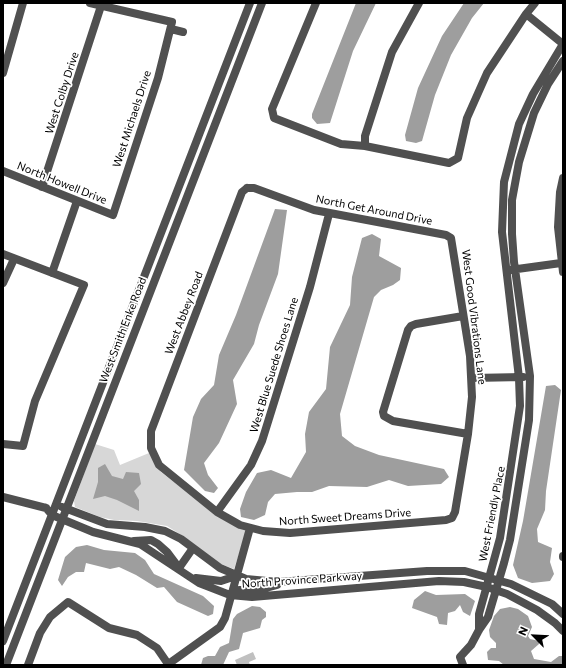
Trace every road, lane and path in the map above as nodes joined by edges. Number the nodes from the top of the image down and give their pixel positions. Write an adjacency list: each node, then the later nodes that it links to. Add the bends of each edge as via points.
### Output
1 (23, 3): 14 (street)
2 (90, 3): 8 (street)
3 (250, 3): 40 (street, West Smith Enke Road)
4 (262, 3): 42 (street, West Smith Enke Road)
5 (316, 3): 15 (street, via 272,109 274,118 341,144)
6 (419, 3): 15 (street, via 392,52 365,136)
7 (535, 3): 9 (street)
8 (101, 6): 10 (street); 18 (street, West Colby Drive)
9 (526, 14): 12 (street); 15 (street, via 487,73 467,118 458,158 449,163)
10 (171, 26): 11 (street); 22 (street, West Michaels Drive, via 158,78)
11 (183, 32)
12 (563, 44): 28 (street, West Friendly Place, via 533,94 511,153 504,182 502,208)
13 (563, 61): 27 (street, West Friendly Place, via 541,98 519,162 512,200)
14 (3, 72)
15 (365, 146)
16 (3, 171): 18 (street, North Howell Drive)
17 (563, 178): 26 (street, via 558,227)
18 (42, 187): 20 (street, North Howell Drive)
19 (247, 188): 21 (street, North Get Around Drive, via 254,188); 38 (street, West Abbey Road, via 242,192 154,422)
20 (77, 201): 22 (street, North Howell Drive); 30 (street)
21 (329, 214): 23 (street, North Get Around Drive); 43 (street, West Blue Suede Shoes Lane, via 312,280 262,441 251,465)
22 (113, 215)
23 (451, 238): 32 (street, West Good Vibrations Lane)
24 (3, 254): 25 (street)
25 (14, 259): 30 (street); 31 (street)
26 (561, 263): 27 (street); 29 (street)
27 (515, 269): 28 (street); 33 (street, West Friendly Place)
28 (505, 270): 35 (street, West Friendly Place)
29 (563, 272)
30 (52, 273): 37 (street, via 84,285 35,401 23,446)
31 (3, 283)
32 (463, 316): 34 (street, West Good Vibrations Lane); 36 (street, via 411,326 383,412 384,416 393,421)
33 (530, 376): 35 (street); 53 (street, West Friendly Place, via 526,436 510,540)
34 (472, 378): 35 (street); 36 (street, West Good Vibrations Lane)
35 (519, 378): 52 (street, West Friendly Place, via 518,430 500,538)
36 (468, 434): 45 (street, West Good Vibrations Lane)
37 (3, 444)
38 (151, 448): 43 (street, North Sweet Dreams Drive, via 159,465)
39 (3, 497): 41 (street)
40 (56, 505): 41 (street); 42 (street, North Province Parkway); 44 (street, West Smith Enke Road)
41 (46, 508): 44 (street)
42 (66, 509): 46 (street, West Smith Enke Road); 48 (street, North Province Parkway, via 107,524 164,531)
43 (217, 512): 47 (street, North Sweet Dreams Drive)
44 (52, 516): 46 (street, North Province Parkway); 61 (street, West Smith Enke Road)
45 (452, 518): 47 (street, North Sweet Dreams Drive, via 290,533)
46 (62, 520): 49 (street, North Province Parkway, via 104,536 132,541); 63 (street, West Smith Enke Road)
47 (250, 528): 51 (street)
48 (193, 548): 49 (street); 51 (street, North Province Parkway, via 212,563)
49 (178, 568): 50 (street, North Province Parkway)
50 (189, 575): 51 (street, via 213,581 228,580); 57 (street, North Province Parkway, via 209,588)
51 (236, 576): 54 (street, North Province Parkway, via 257,582); 57 (street)
52 (490, 577): 53 (street, North Province Parkway); 54 (street, North Province Parkway, via 465,571 440,570); 55 (street, West Friendly Place)
53 (499, 579): 56 (street, West Friendly Place); 58 (street, North Province Parkway, via 552,604)
54 (288, 582): 57 (street, via 259,590 236,591)
55 (487, 587): 56 (street, North Province Parkway); 57 (street, North Province Parkway, via 464,582 439,581 263,596); 59 (street, West Friendly Place, via 479,614)
56 (496, 590): 59 (street, West Friendly Place, via 488,617); 60 (street, North Province Parkway, via 537,610)
57 (230, 595): 65 (street, via 220,627)
58 (563, 614)
59 (479, 630): 62 (street)
60 (563, 631)
61 (3, 641)
62 (461, 661)
63 (6, 665)
64 (28, 665): 65 (street, via 40,633 50,617 68,602 109,628 137,635 157,648)
65 (168, 665)

